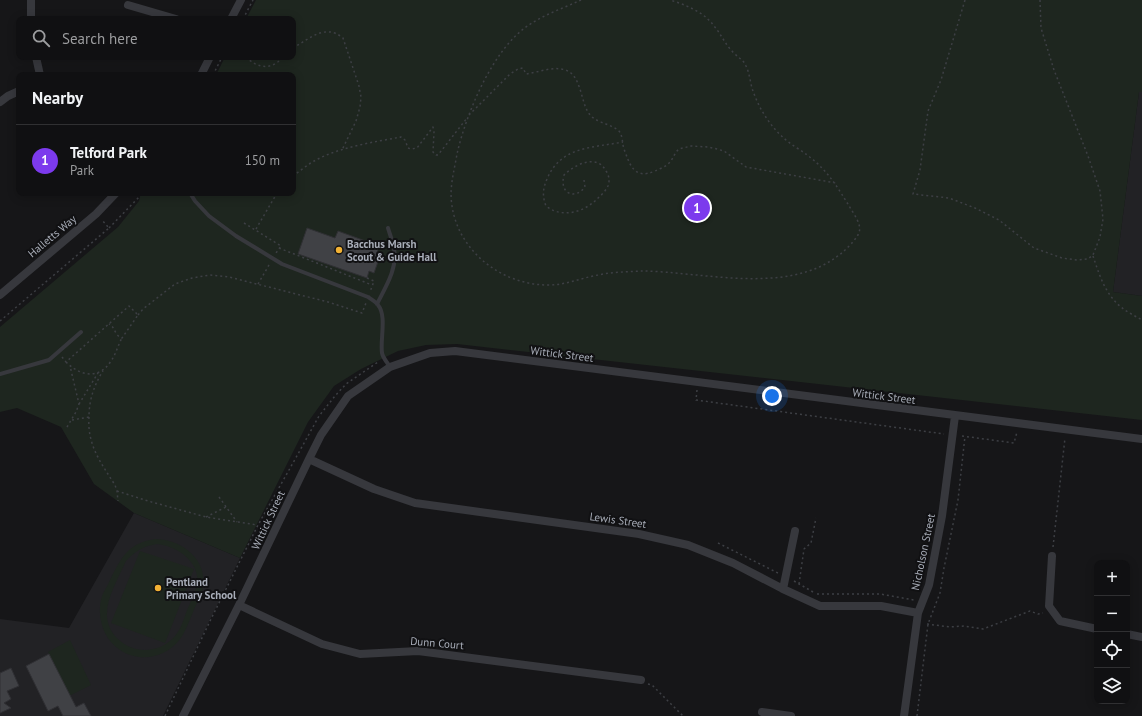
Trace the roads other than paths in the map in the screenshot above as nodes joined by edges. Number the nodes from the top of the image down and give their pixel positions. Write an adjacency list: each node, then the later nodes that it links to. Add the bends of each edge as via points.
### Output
1 (31, 0): 4 (street)
2 (241, 0): 6 (street)
3 (128, 5): 5 (street)
4 (31, 16)
5 (166, 16)
6 (233, 16)
7 (37, 60): 9 (street)
8 (208, 60): 10 (street)
9 (39, 72)
10 (202, 72)
11 (16, 92): 12 (street)
12 (0, 102)
13 (113, 196): 16 (street, Halletts Way, via 96,214)
14 (192, 196): 17 (lane, via 209,216 282,264 368,297)
15 (388, 228): 17 (lane, via 395,250 395,261)
16 (0, 295)
17 (378, 304): 19 (lane, via 382,317 382,353)
18 (81, 332): 20 (lane, via 48,360)
19 (390, 367): 21 (street, Wittick Street, via 430,353 455,351); 23 (street, Wittick Street, via 348,396)
20 (0, 374)
21 (955, 416): 22 (street, Wittick Street); 28 (street, Nicholson Street, via 942,516 929,585)
22 (1142, 439)
23 (309, 459): 26 (street, Lewis Street, via 374,489 415,503 639,534 688,545 733,563); 27 (street, Wittick Street)
24 (795, 531): 26 (street)
25 (1052, 556): 29 (street, via 1049,606 1060,621)
26 (783, 589): 28 (street, Lewis Street, via 820,606 881,606)
27 (240, 605): 32 (street, Dunn Court, via 322,644 360,654 418,650); 34 (street, Wittick Street)
28 (918, 613): 36 (street, Nicholson Street)
29 (1094, 628)
30 (1130, 634): 31 (street)
31 (1142, 635)
32 (641, 680)
33 (762, 712): 35 (street)
34 (183, 716)
35 (791, 716)
36 (904, 716)

